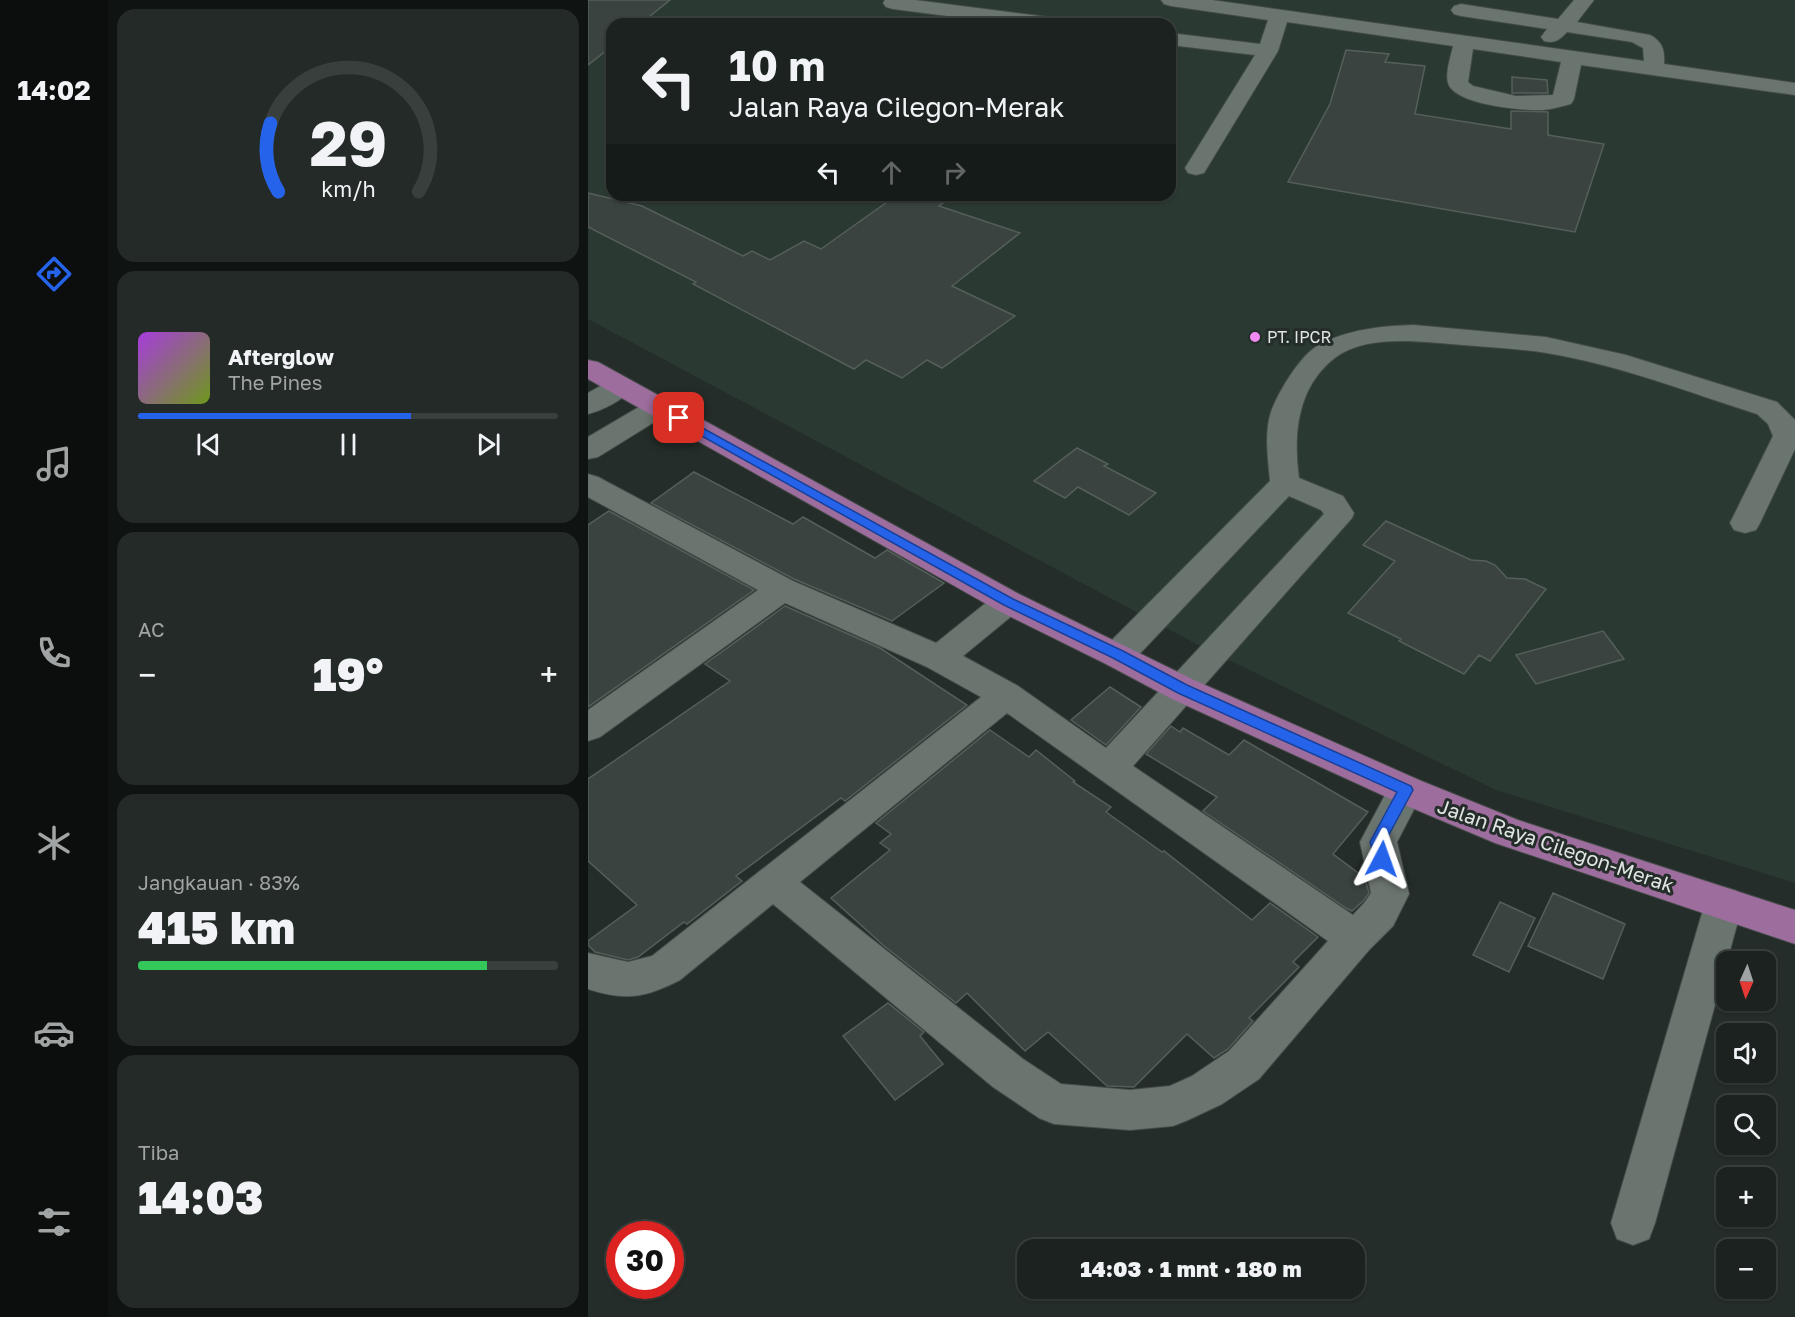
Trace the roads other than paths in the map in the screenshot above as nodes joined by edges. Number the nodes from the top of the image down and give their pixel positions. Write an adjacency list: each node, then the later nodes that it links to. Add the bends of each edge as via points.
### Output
1 (1171, 0): 5 (street)
2 (1584, 0): 7 (street)
3 (893, 3): 6 (street)
4 (1461, 10): 7 (street)
5 (1279, 15): 9 (street); 10 (street)
6 (1009, 18)
7 (1562, 26): 11 (street); 13 (street, via 1644,40 1655,49)
8 (1176, 40): 10 (street)
9 (1466, 41): 11 (street); 12 (street, via 1458,83 1466,92 1526,103 1554,103 1563,99)
10 (1268, 51): 15 (street)
11 (1538, 52): 12 (street)
12 (1572, 57): 13 (street)
13 (1653, 70): 14 (street)
14 (1795, 89)
15 (1196, 168)
16 (588, 368): 17 (highway, Jalan Raya Cilegon-Merak)
17 (619, 387): 18 (street); 19 (highway, Jalan Raya Cilegon-Merak)
18 (588, 405)
19 (659, 407): 20 (street); 25 (highway, Jalan Raya Cilegon-Merak)
20 (588, 450)
21 (1285, 483): 23 (street, via 1281,449 1285,412 1307,371 1327,351 1352,341 1381,334 1414,333 1546,345 1626,363 1767,408 1781,420 1787,436); 26 (street); 28 (street, via 1332,503 1339,513 1337,518)
22 (588, 484): 24 (street)
23 (1745, 522)
24 (782, 589): 27 (street); 30 (street)
25 (1008, 602): 26 (highway, Jalan Raya Cilegon-Merak); 27 (street)
26 (1118, 655): 28 (highway, Jalan Raya Cilegon-Merak)
27 (939, 658): 29 (street)
28 (1182, 689): 31 (street); 32 (highway, Jalan Raya Cilegon-Merak)
29 (1006, 695): 31 (street); 33 (street)
30 (588, 728)
31 (1109, 768): 36 (street)
32 (1406, 790): 34 (highway, Jalan Raya Cilegon-Merak, via 1508,832); 36 (street, via 1378,842 1390,894 1378,914)
33 (774, 883): 36 (street, via 1008,1073 1054,1104 1130,1110 1173,1106 1208,1090 1244,1065); 37 (street, via 666,968 647,978 616,981)
34 (1724, 903): 35 (highway, Jalan Raya Cilegon-Merak); 38 (street)
35 (1795, 927)
36 (1355, 938)
37 (588, 971)
38 (1632, 1223)

